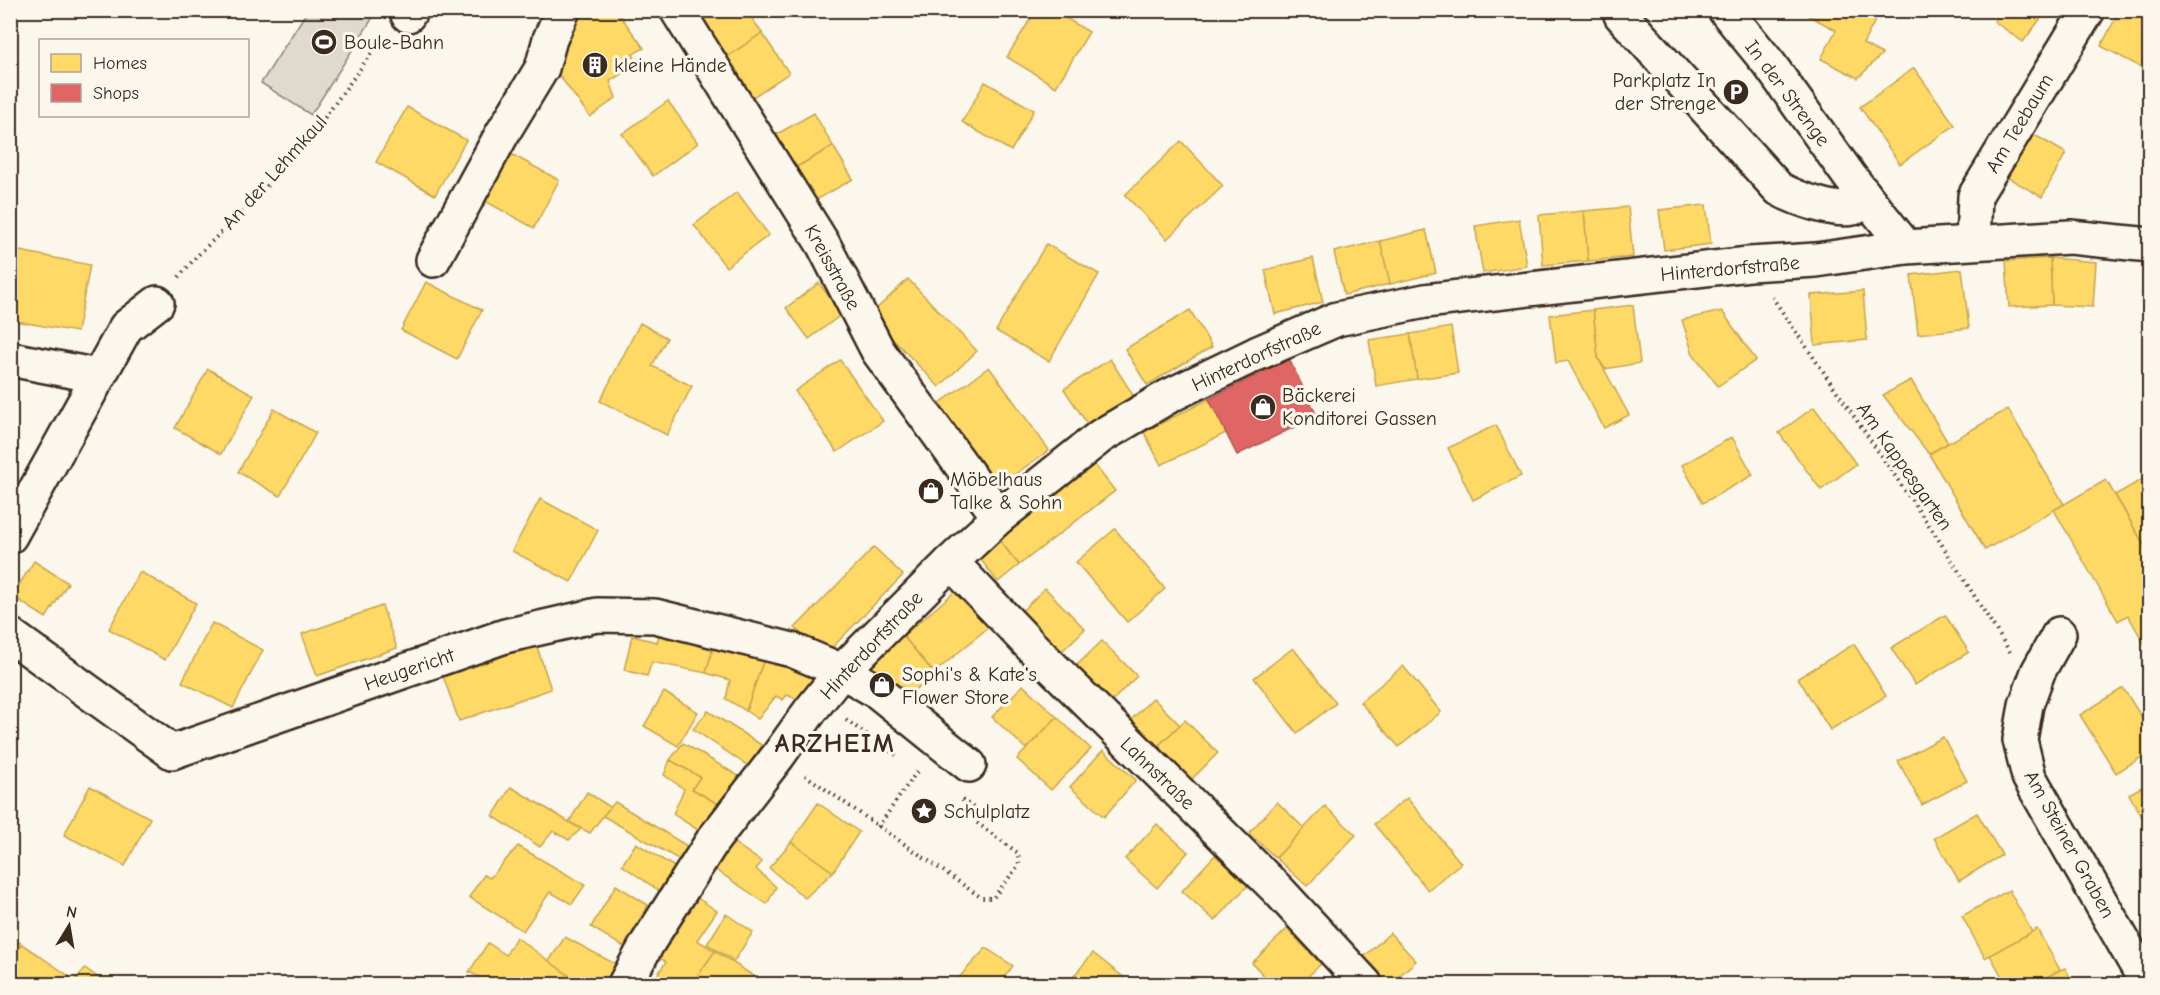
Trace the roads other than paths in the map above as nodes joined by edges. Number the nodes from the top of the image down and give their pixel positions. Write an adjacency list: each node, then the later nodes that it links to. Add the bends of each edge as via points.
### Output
1 (563, 10): 10 (street, via 542,68 501,134)
2 (1625, 10): 6 (street, via 1621,15 1773,184 1786,193)
3 (1725, 10): 6 (street, In der Strenge)
4 (2088, 10): 7 (street, Am Teebaum, via 1974,196)
5 (679, 12): 15 (street, Kreisstraße, via 823,244 878,351)
6 (1850, 193): 9 (street, In der Strenge); 11 (street)
7 (1973, 242): 8 (street, Hinterdorfstraße, via 2070,237); 9 (street, Hinterdorfstraße)
8 (2150, 245)
9 (1906, 247): 11 (street, Hinterdorfstraße)
10 (433, 260)
11 (1816, 260): 15 (street, Hinterdorfstraße, via 1749,264 1425,301 1337,320 1169,396 1101,436)
12 (157, 303): 14 (street, via 126,327)
13 (10, 359): 14 (street)
14 (98, 376): 16 (street)
15 (999, 517): 17 (street, Hinterdorfstraße)
16 (10, 536)
17 (951, 562): 20 (street, Hinterdorfstraße); 23 (street, Lahnstraße, via 1032,648 1278,890)
18 (2059, 633): 24 (street, Am Steiner Graben, via 2032,688 2020,741 2029,777)
19 (10, 635): 20 (street, Heugericht, via 172,752 505,636 597,615 655,616 792,650)
20 (842, 671): 21 (street, via 878,692); 22 (street, Hinterdorfstraße, via 712,840)
21 (969, 765)
22 (625, 984)
23 (1365, 984)
24 (2144, 984)

